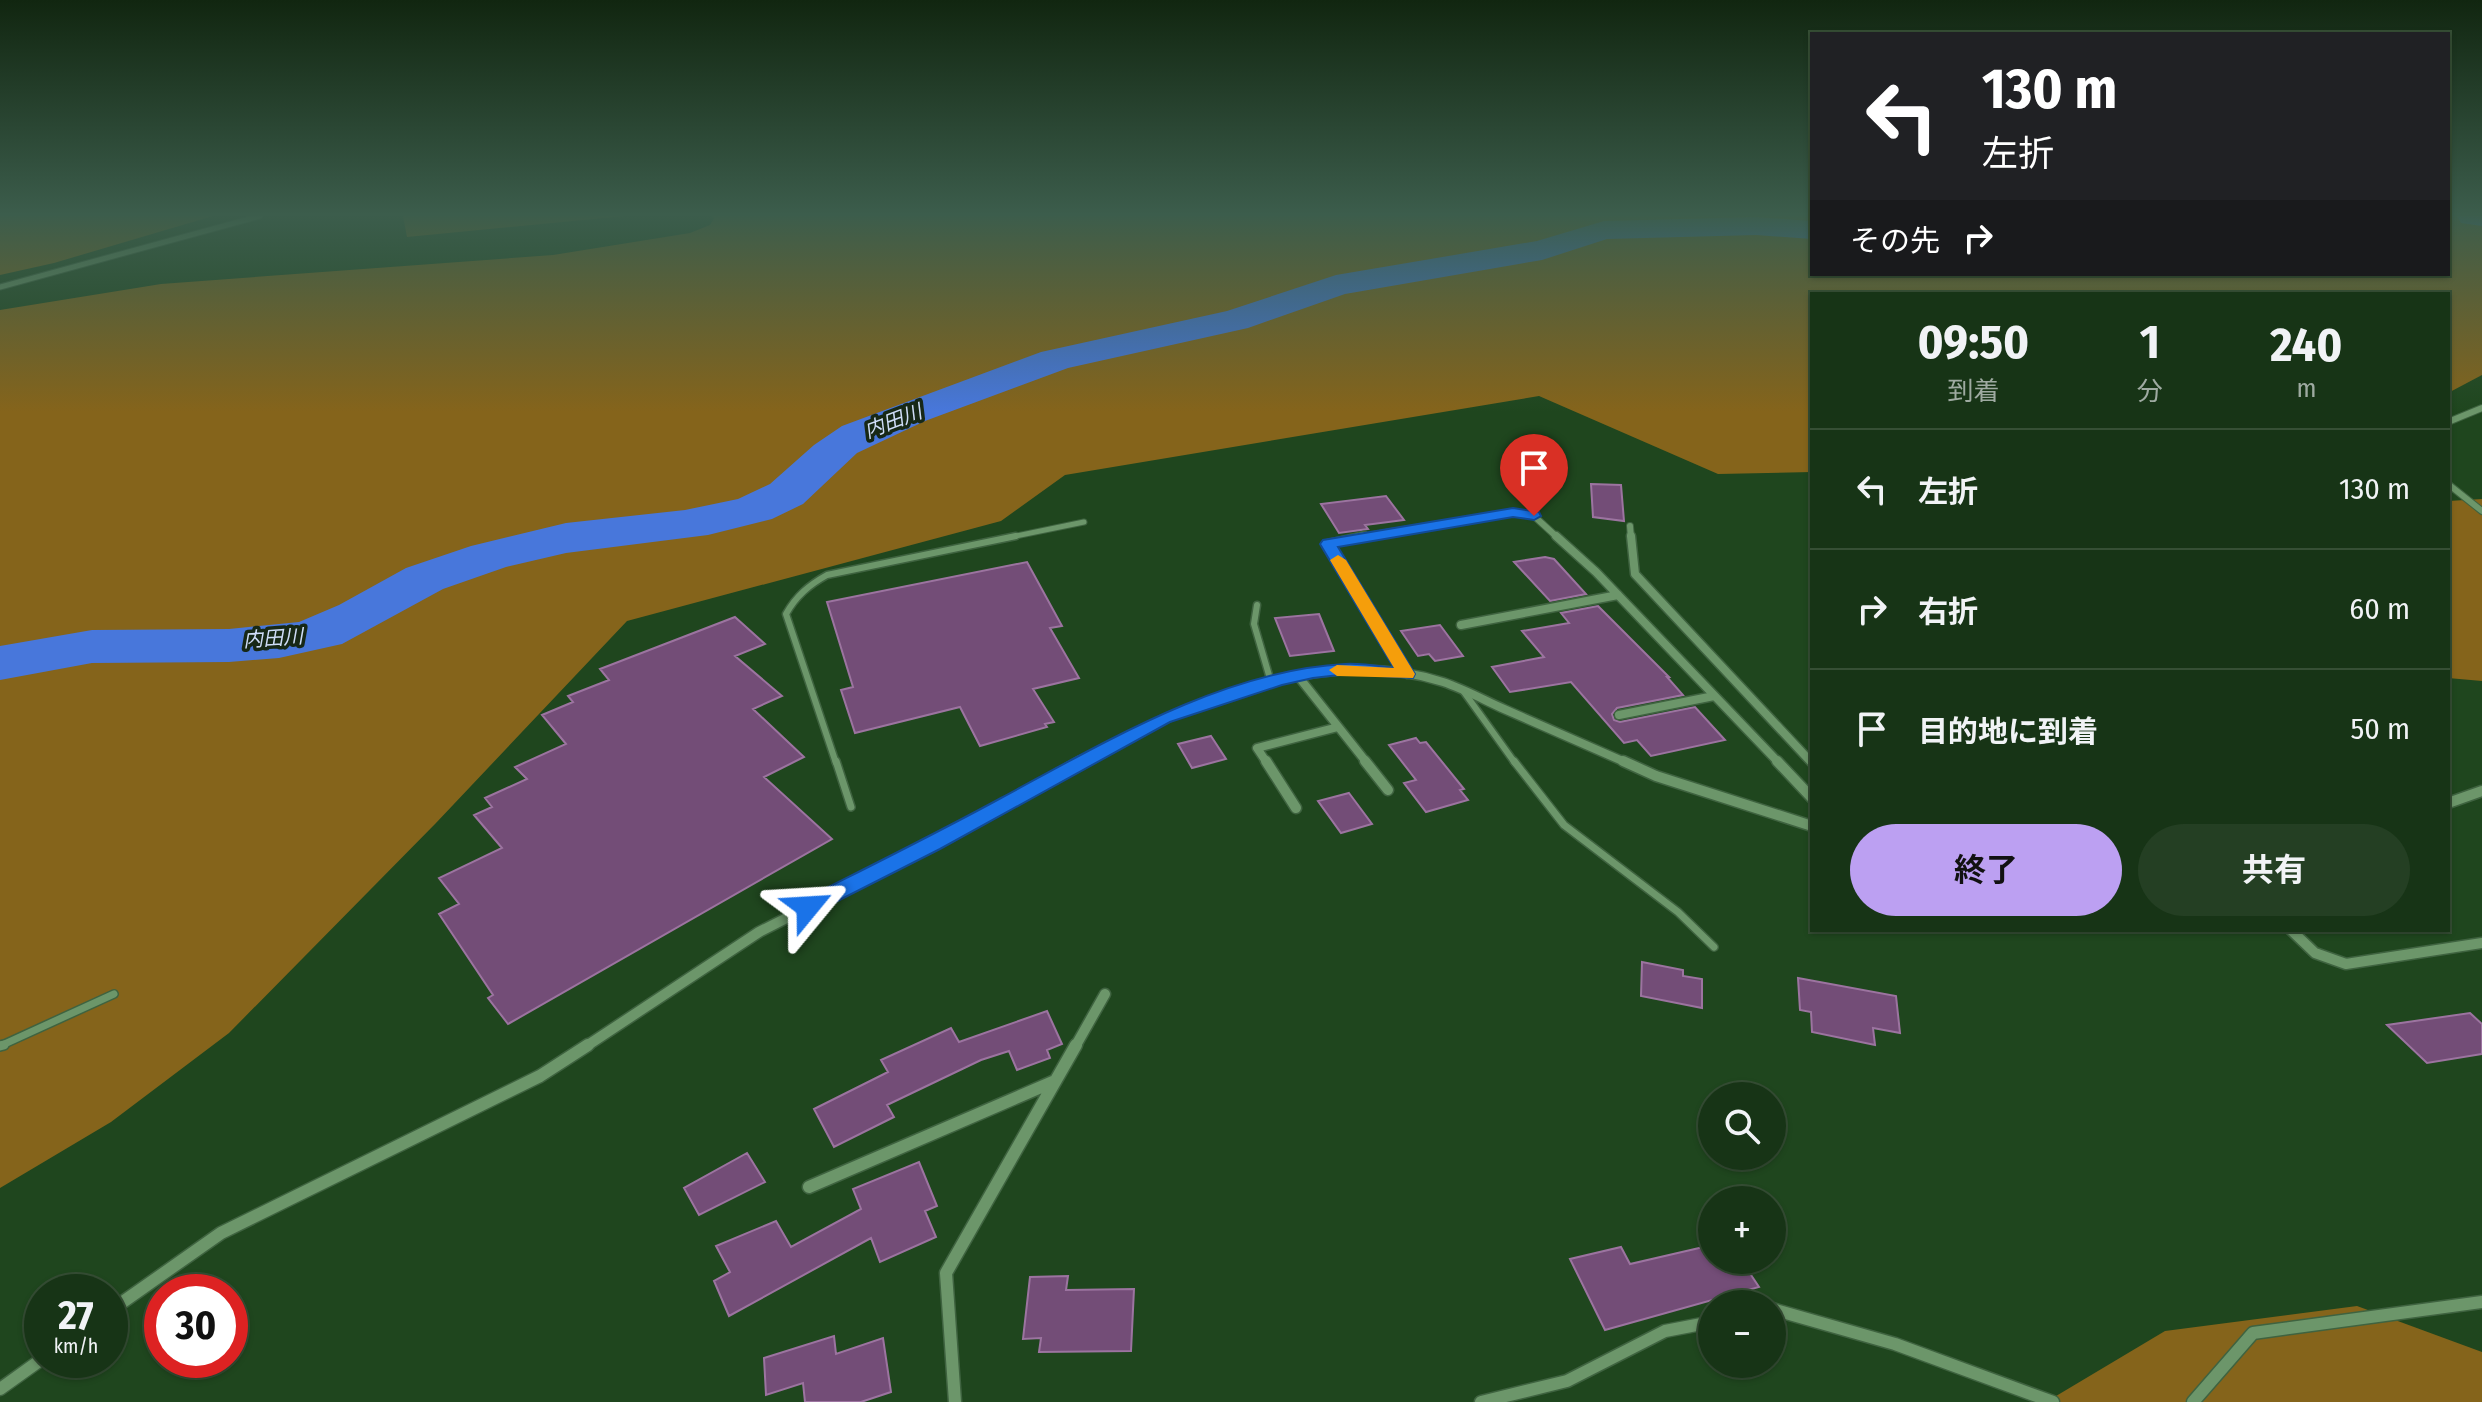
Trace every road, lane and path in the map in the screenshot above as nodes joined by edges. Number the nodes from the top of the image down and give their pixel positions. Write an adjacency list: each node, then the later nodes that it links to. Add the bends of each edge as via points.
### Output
1 (20, 281): 2 (street)
2 (0, 287)
3 (2482, 408): 4 (street)
4 (2450, 421)
5 (2450, 486): 6 (street)
6 (2482, 511)
7 (1084, 522): 24 (lane, via 827,575 791,602 786,614)
8 (1630, 526): 19 (street, via 1635,574)
9 (1618, 595): 11 (street); 12 (street, via 1534,516 1513,512 1328,544); 16 (street)
10 (1257, 605): 14 (lane, via 1254,624)
11 (1461, 625)
12 (1407, 674): 13 (street, via 1348,669); 15 (street)
13 (1298, 676): 14 (street); 18 (street)
14 (1271, 682): 35 (street, via 1128,735 933,844 759,932 540,1076 221,1233)
15 (1463, 690): 26 (street, via 1656,776); 29 (lane, via 1564,825 1678,912)
16 (1714, 696): 17 (street); 22 (street)
17 (1619, 715)
18 (1338, 727): 20 (street); 25 (street, via 1257,748)
19 (1810, 761)
20 (1388, 790)
21 (2482, 791): 23 (street)
22 (1810, 796)
23 (2450, 802)
24 (851, 807)
25 (1296, 808)
26 (1810, 825)
27 (2293, 932): 28 (street, via 2309,953 2346,964)
28 (2482, 943)
29 (1714, 947)
30 (114, 994): 32 (lane)
31 (1105, 994): 33 (street)
32 (0, 1046)
33 (1055, 1081): 34 (street); 41 (street, via 946,1273)
34 (809, 1187)
35 (128, 1298)
36 (2482, 1302): 44 (street, via 2253,1333)
37 (1786, 1313): 43 (street, via 1895,1344)
38 (1698, 1325): 42 (street, via 1665,1331 1567,1381)
39 (24, 1372): 40 (street)
40 (0, 1389)
41 (955, 1402)
42 (1481, 1402)
43 (2053, 1402)
44 (2193, 1402)

